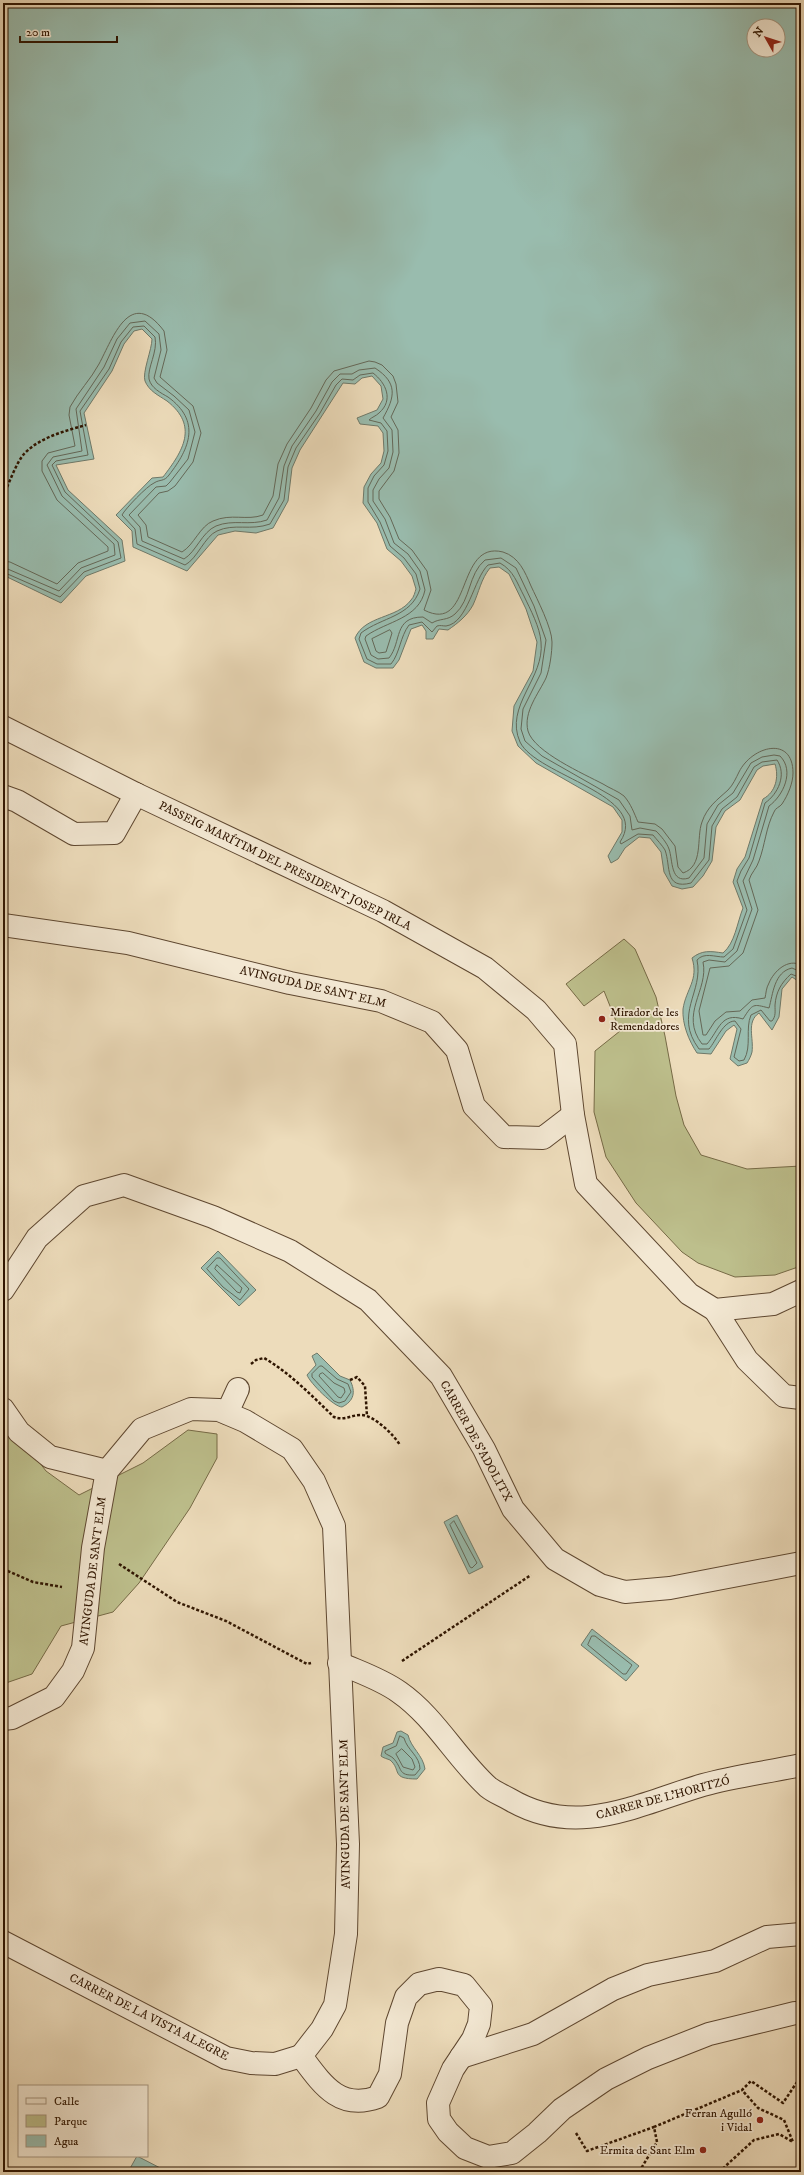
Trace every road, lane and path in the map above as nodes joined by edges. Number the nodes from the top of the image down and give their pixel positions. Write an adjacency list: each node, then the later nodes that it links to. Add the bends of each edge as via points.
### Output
1 (86, 425): 2 (path, via 60,432 24,454)
2 (3, 496)
3 (3, 727): 4 (street, PASSEIG MARÍTIM DEL PRESIDENT JOSEP IRLA)
4 (136, 794): 5 (street, via 114,833 74,834 17,801); 7 (street, PASSEIG MARÍTIM DEL PRESIDENT JOSEP IRLA, via 382,911 485,968 536,1010 565,1044)
5 (3, 796)
6 (3, 924): 7 (street, AVINGUDA DE SANT ELM, via 128,943 290,983 381,1001 432,1022 457,1050 474,1106 504,1137 543,1138)
7 (573, 1115): 10 (street, PASSEIG MARÍTIM DEL PRESIDENT JOSEP IRLA, via 586,1184 689,1294)
8 (3, 1290): 21 (street, CARRER DE S'ADOLITX, via 37,1238 84,1196 124,1185 213,1217 290,1251 368,1300 442,1376 484,1449 513,1509)
9 (801, 1291): 10 (street, via 773,1304)
10 (716, 1310): 14 (street, via 747,1360 784,1396)
11 (275, 1364): 17 (path, via 334,1417 341,1419)
12 (350, 1380): 17 (path, via 357,1377 365,1386)
13 (238, 1389): 16 (street)
14 (801, 1398)
15 (3, 1409): 19 (street, via 18,1432 50,1458)
16 (227, 1413): 19 (street, AVINGUDA DE SANT ELM, via 219,1410 191,1410 142,1429); 25 (street, AVINGUDA DE SANT ELM, via 292,1449 314,1481 334,1526)
17 (367, 1416): 18 (path, via 389,1431)
18 (400, 1445)
19 (106, 1471): 20 (street, AVINGUDA DE SANT ELM)
20 (93, 1548): 24 (street, AVINGUDA DE SANT ELM); 25 (path, via 177,1602 226,1621 307,1664)
21 (555, 1559): 22 (street, CARRER DE S'ADOLITX, via 600,1585 624,1592 670,1588); 26 (path)
22 (801, 1563)
23 (3, 1569): 24 (path, via 33,1582 62,1587)
24 (90, 1580): 27 (street, AVINGUDA DE SANT ELM, via 83,1648 73,1671 54,1697 12,1718)
25 (339, 1663): 26 (street, CARRER DE L'HORITZÓ); 32 (street, AVINGUDA DE SANT ELM, via 348,1844 346,1934 335,2005 322,2029)
26 (375, 1678): 28 (street, CARRER DE L'HORITZÓ, via 400,1692 426,1716 489,1788 518,1805 546,1816 580,1820 610,1814 705,1784)
27 (3, 1719)
28 (801, 1765)
29 (801, 1934): 33 (street, via 767,1937 715,1961 648,1975 613,1989 533,2034)
30 (3, 1942): 32 (street, CARRER DE LA VISTA ALEGRE, via 226,2058 275,2064)
31 (795, 2013): 33 (street, via 709,2034 648,2058 606,2079 562,2109 512,2152 488,2157 465,2148 439,2119 438,2102)
32 (301, 2056): 33 (street, via 324,2086 342,2099 364,2102 378,2097 390,2074 397,2023 406,1997 419,1984 439,1979 464,1985 481,2006 479,2024)
33 (462, 2057)
34 (801, 2076): 35 (path, via 784,2103 751,2081)
35 (742, 2090): 36 (path); 39 (path, via 758,2108 784,2120 793,2142 779,2134 754,2140)
36 (654, 2127): 37 (path); 38 (path, via 657,2142)
37 (587, 2151)
38 (640, 2172)
39 (719, 2172)

